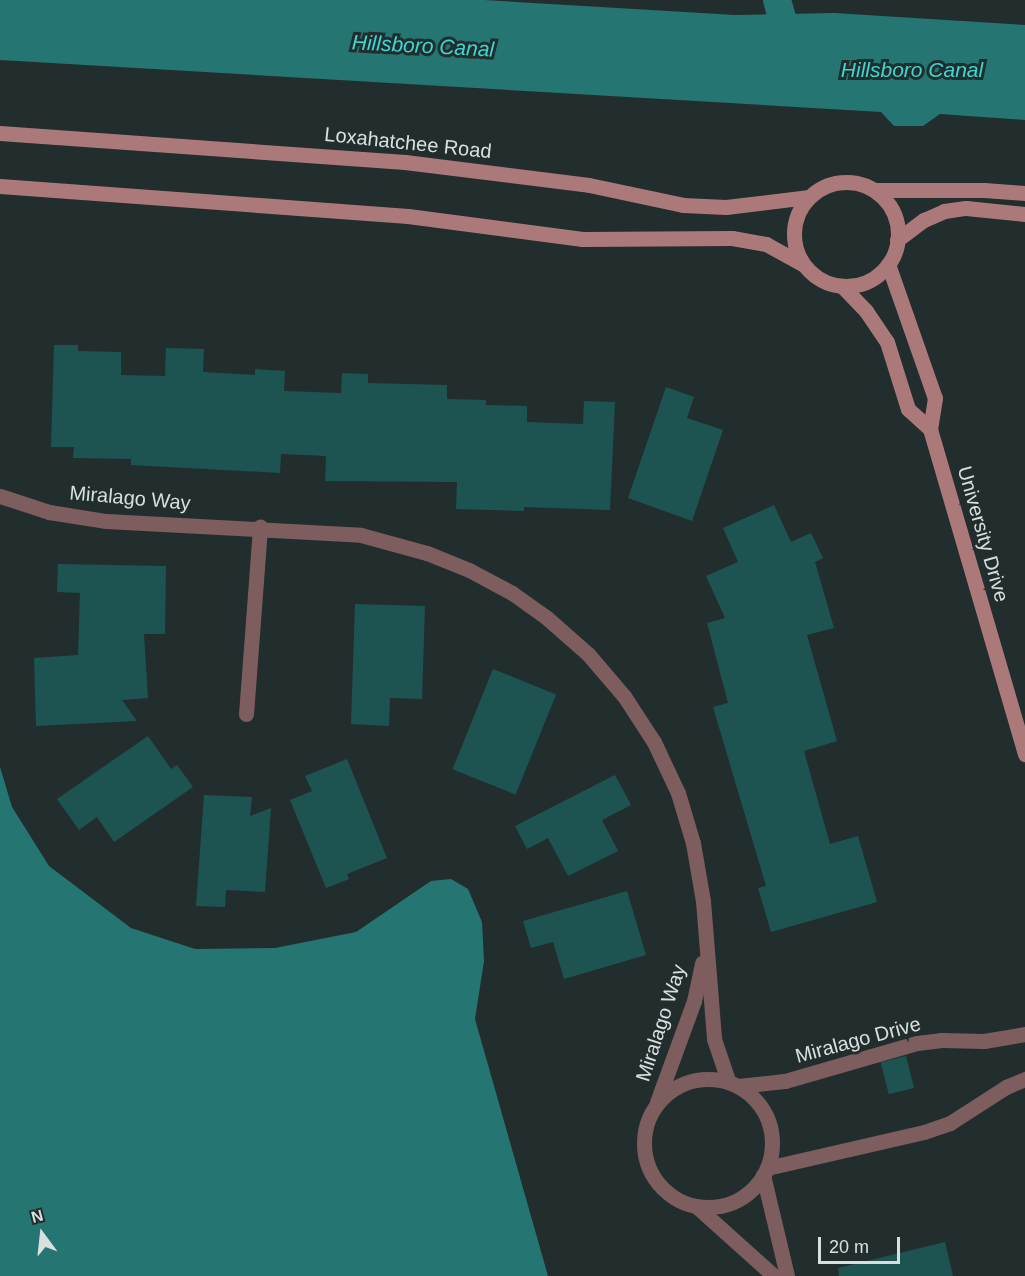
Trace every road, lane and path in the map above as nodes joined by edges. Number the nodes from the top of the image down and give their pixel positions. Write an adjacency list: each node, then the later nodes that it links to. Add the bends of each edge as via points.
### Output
1 (0, 133): 5 (main road, Loxahatchee Road, via 405,162 589,185 683,205 726,207)
2 (0, 186): 9 (main road, via 408,216 582,238 732,238 766,244)
3 (876, 190): 4 (main road); 5 (main road, via 849,182 835,183); 7 (main road, via 894,216)
4 (1025, 193)
5 (809, 197): 9 (main road, via 800,209 794,238)
6 (1025, 214): 7 (main road, via 978,209 944,211)
7 (897, 240): 8 (main road)
8 (888, 264): 10 (main road, via 870,279); 11 (main road, University Drive, via 935,398)
9 (804, 265): 10 (main road, via 814,275)
10 (842, 286): 11 (main road, via 866,311 887,342 908,409)
11 (930, 429): 15 (main road, University Drive)
12 (0, 496): 13 (street, Miralago Way, via 49,512 106,521)
13 (260, 527): 14 (street); 16 (street, Miralago Way, via 361,535 427,553 512,593 588,654 624,696 654,742 678,793 699,878)
14 (246, 714)
15 (1025, 754)
16 (705, 951): 19 (street, Miralago Way, via 714,1039); 20 (street, Miralago Way, via 694,1001)
17 (1025, 1034): 19 (street, Miralago Drive, via 984,1041 917,1042 785,1081)
18 (1025, 1079): 21 (street, via 950,1123)
19 (734, 1085): 20 (street, via 701,1080 683,1084); 21 (street, via 752,1096 770,1126 772,1142)
20 (655, 1108): 22 (street, via 644,1141 649,1168 664,1190)
21 (765, 1172): 22 (street, via 751,1191 734,1202); 24 (street)
22 (696, 1206): 23 (street)
23 (774, 1276)
24 (787, 1276)

